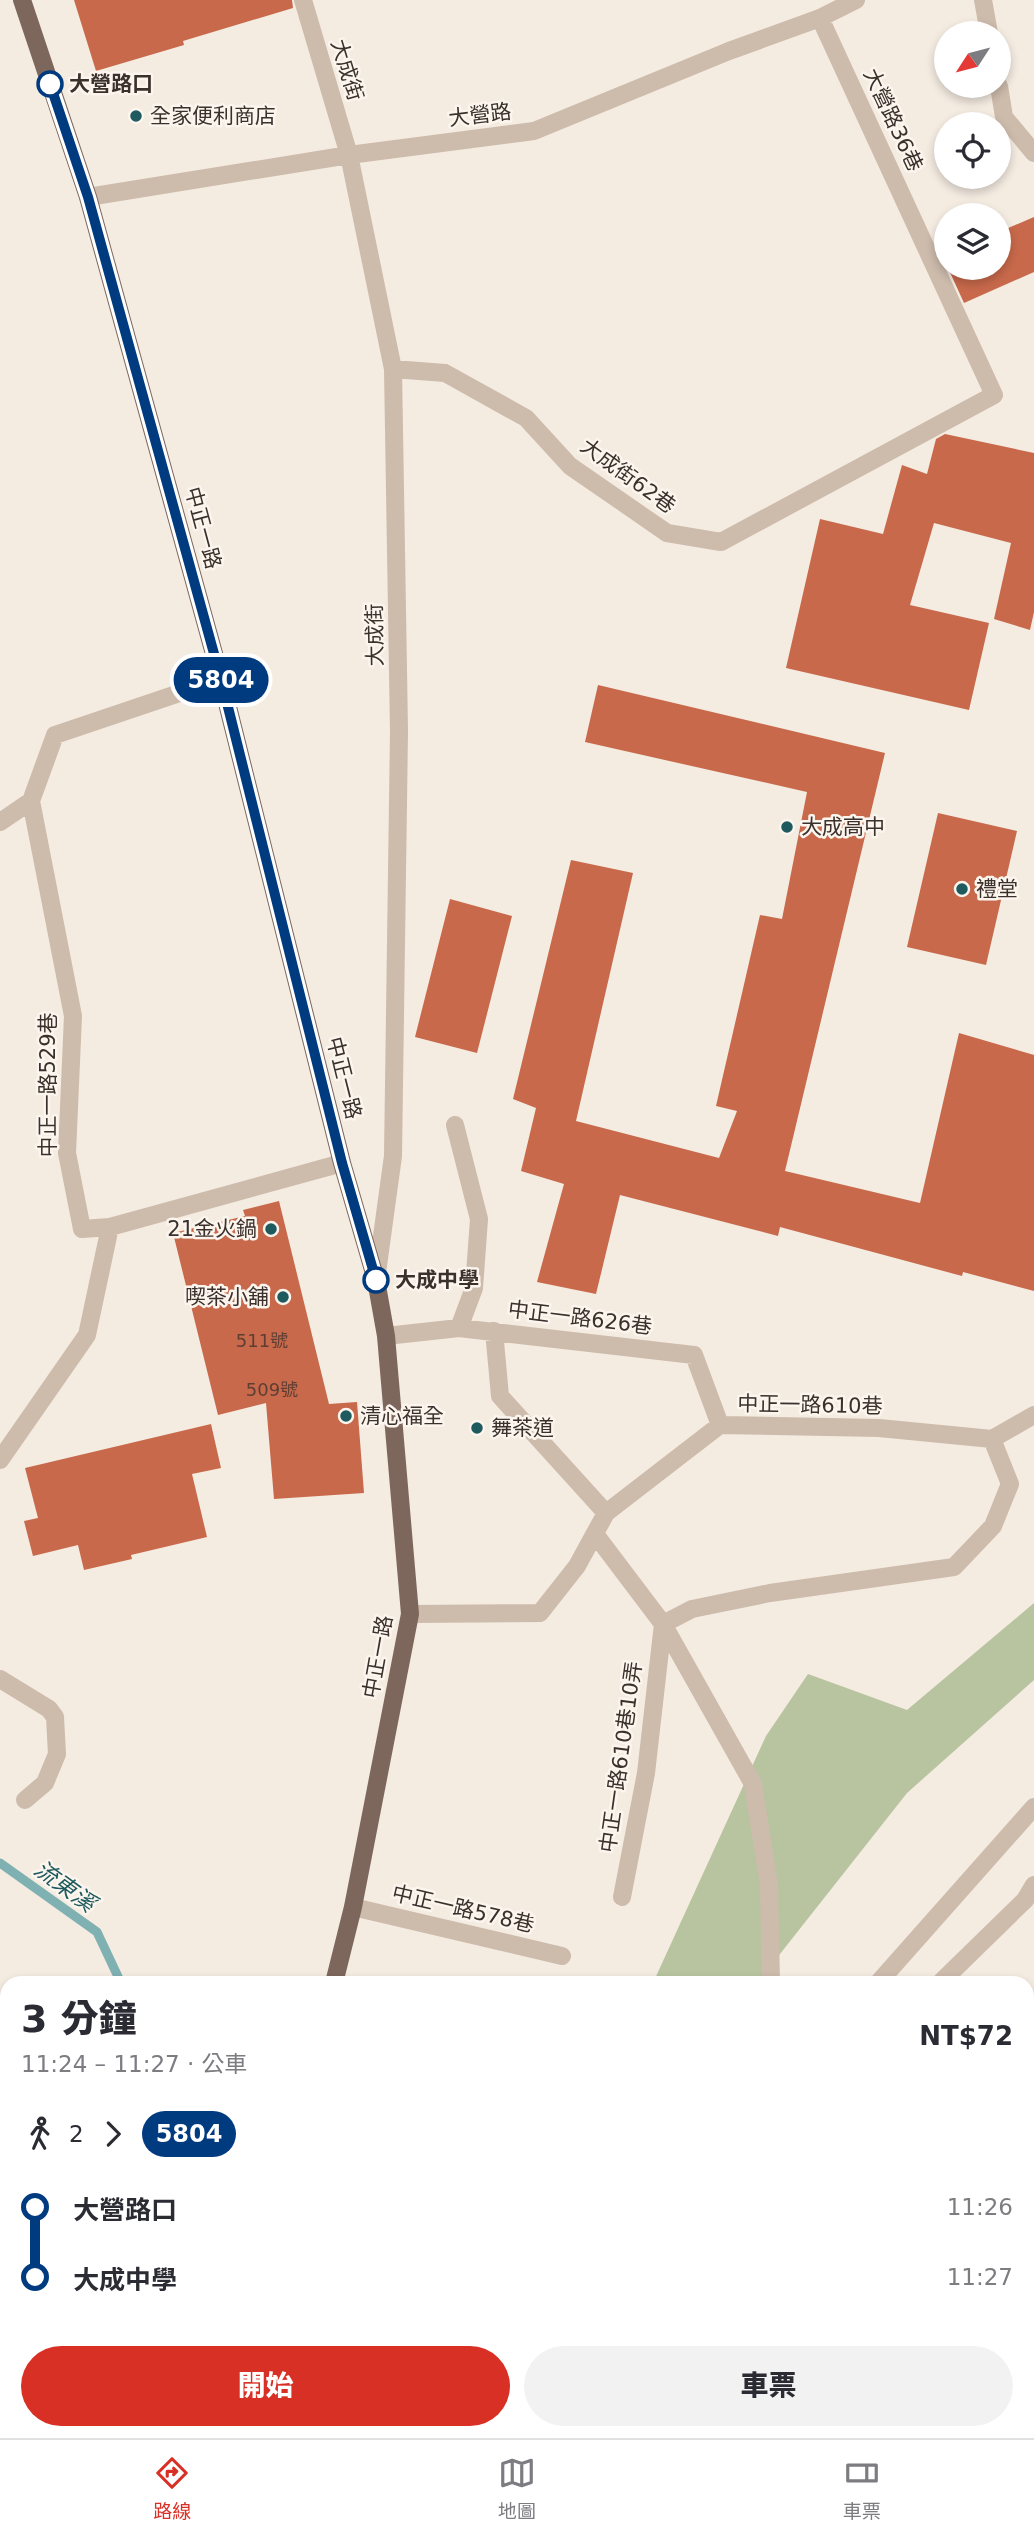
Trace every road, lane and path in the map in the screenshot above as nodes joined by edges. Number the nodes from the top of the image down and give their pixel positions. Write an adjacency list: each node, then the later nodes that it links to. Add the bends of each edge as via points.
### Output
1 (22, 0): 10 (main road, 中正一路)
2 (303, 0): 9 (street, 大成街)
3 (983, 0): 6 (street)
4 (853, 1): 5 (street, 大營路)
5 (820, 18): 9 (street, 大營路, via 534,131); 12 (street, 大營路36巷)
6 (987, 21)
7 (1001, 98): 8 (street, via 1004,117)
8 (1034, 153)
9 (349, 155): 10 (street, 大營路); 11 (street, 大成街)
10 (88, 197): 13 (main road, 中正一路)
11 (393, 369): 12 (street, 大成街62巷, via 445,373 526,418 570,466 667,533 721,542); 19 (street, 大成街, via 399,731 393,1156)
12 (994, 395)
13 (221, 679): 14 (street, via 55,735); 17 (main road, 中正一路)
14 (32, 801): 15 (street); 18 (street, 中正一路529巷, via 73,1016 67,1153 82,1229)
15 (0, 822)
16 (455, 1125): 20 (street, via 479,1219 474,1288)
17 (342, 1163): 18 (street, 中正一路529巷); 19 (main road, 中正一路)
18 (110, 1227): 26 (street, via 87,1335)
19 (376, 1280): 22 (main road, 中正一路)
20 (459, 1328): 21 (street, 中正一路626巷); 22 (street, 中正一路626巷)
21 (494, 1331): 24 (street, 中正一路626巷, via 694,1355); 27 (street, via 500,1396)
22 (386, 1336): 29 (main road, 中正一路)
23 (1034, 1415): 25 (street)
24 (720, 1425): 25 (street, 中正一路610巷, via 880,1429); 27 (street, 中正一路610巷)
25 (992, 1439): 30 (street, via 1010,1484 993,1526 954,1567 770,1593 692,1609)
26 (0, 1460)
27 (606, 1513): 28 (street, 中正一路610巷)
28 (595, 1534): 29 (street, 中正一路610巷, via 540,1614); 30 (street)
29 (410, 1614): 36 (main road, 中正一路)
30 (663, 1624): 35 (street, 中正一路610巷10弄, via 646,1773); 39 (street, via 753,1784 769,1885)
31 (0, 1679): 32 (street, via 55,1717 58,1754 45,1783)
32 (25, 1800)
33 (1034, 1807): 40 (street)
34 (1034, 1885): 41 (street, via 1025,1900)
35 (622, 1897)
36 (353, 1907): 37 (street, 中正一路578巷); 38 (main road, 中正一路)
37 (562, 1956)
38 (336, 1976)
39 (771, 1976)
40 (884, 1976)
41 (947, 1976)

